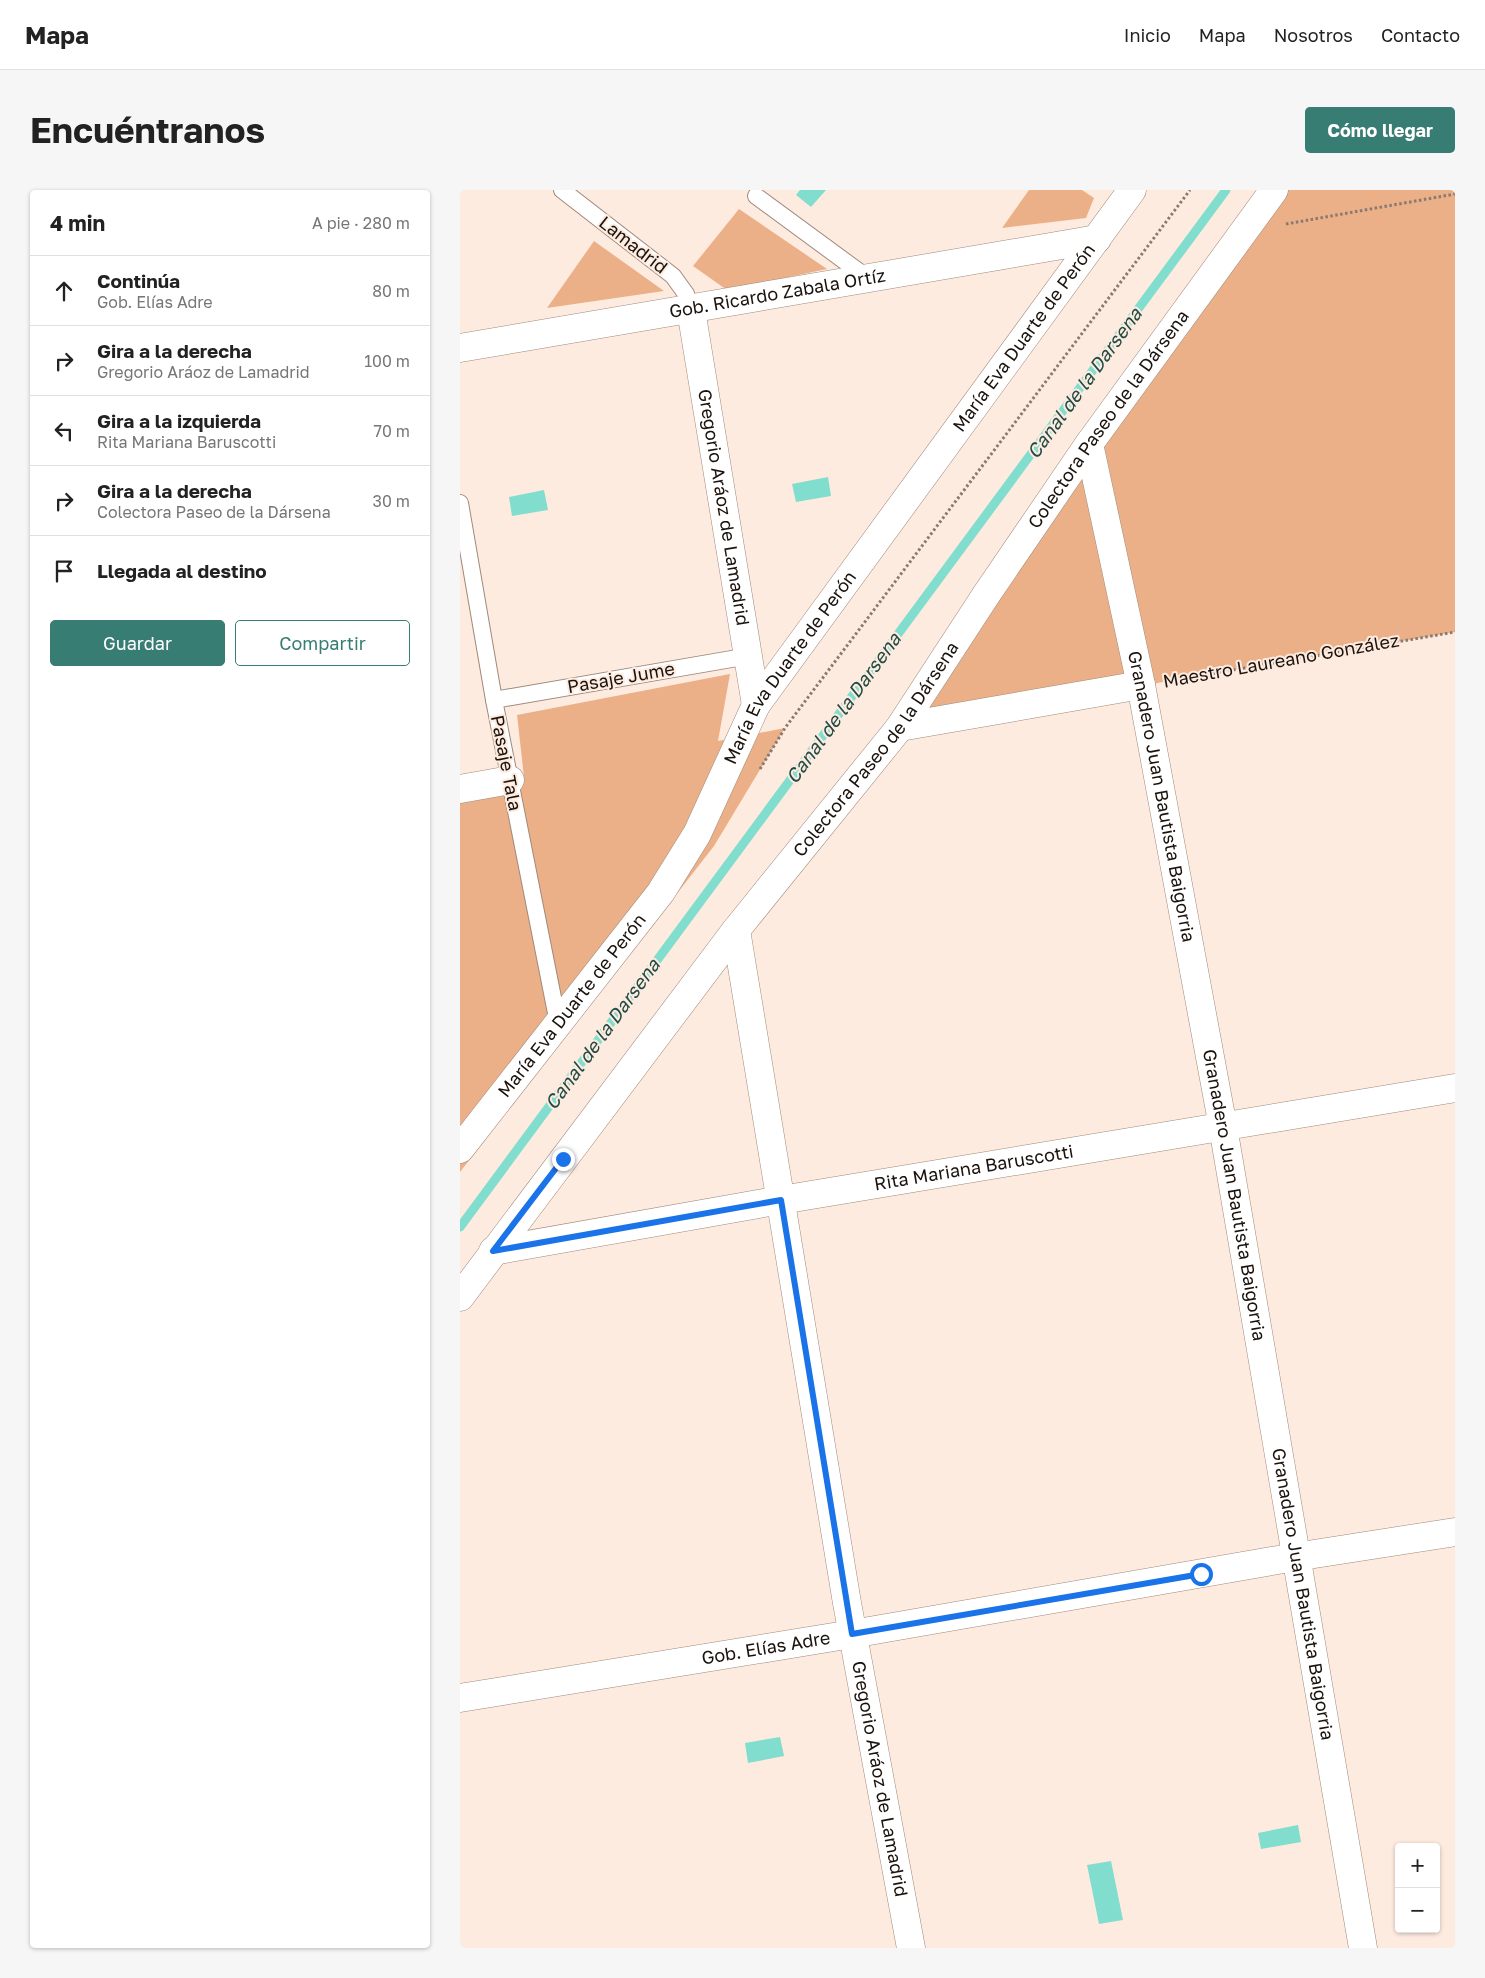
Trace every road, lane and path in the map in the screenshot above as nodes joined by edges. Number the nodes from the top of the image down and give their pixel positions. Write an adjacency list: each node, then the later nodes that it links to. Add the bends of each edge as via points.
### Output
1 (562, 190): 10 (lane, Lamadrid, via 673,276 686,294)
2 (1190, 190): 20 (path)
3 (1274, 190): 7 (street, Colectora Paseo de la Dársena)
4 (1128, 191): 8 (street, María Eva Duarte de Perón)
5 (1455, 194): 7 (path)
6 (756, 196): 9 (lane)
7 (1244, 232): 12 (street, Colectora Paseo de la Dársena)
8 (1097, 239): 9 (street, Gob. Ricardo Zabala Ortíz); 18 (street, María Eva Duarte de Perón)
9 (868, 279): 10 (street, Gob. Ricardo Zabala Ortíz)
10 (691, 310): 11 (street, Gob. Ricardo Zabala Ortíz); 15 (street, Gregorio Aráoz de Lamadrid)
11 (460, 348)
12 (1089, 444): 16 (street, Granadero Juan Bautista Baigorria); 19 (street, Colectora Paseo de la Dársena)
13 (460, 503): 17 (lane, Pasaje Tala)
14 (1455, 632): 16 (path, Maestro Laureano González)
15 (749, 656): 17 (lane, Pasaje Jume); 18 (street, Gregorio Aráoz de Lamadrid)
16 (1141, 685): 19 (street, Maestro Laureano González); 26 (street, Granadero Juan Bautista Baigorria)
17 (494, 700): 21 (lane, Pasaje Tala)
18 (756, 705): 24 (street, María Eva Duarte de Perón, via 697,834 661,892)
19 (900, 727): 23 (street, Colectora Paseo de la Dársena)
20 (785, 728)
21 (510, 780): 22 (street); 24 (lane, Pasaje Tala)
22 (460, 789)
23 (736, 930): 28 (street, Gregorio Aráoz de Lamadrid); 29 (street, Colectora Paseo de la Dársena)
24 (558, 1023): 27 (street, María Eva Duarte de Perón)
25 (1455, 1088): 26 (street, Rita Mariana Baruscotti)
26 (1223, 1127): 28 (street, Rita Mariana Baruscotti); 32 (street, Granadero Juan Bautista Baigorria)
27 (460, 1149)
28 (781, 1200): 29 (street, Rita Mariana Baruscotti); 33 (street, Gregorio Aráoz de Lamadrid)
29 (493, 1251): 30 (street, Colectora Paseo de la Dársena)
30 (460, 1297)
31 (1455, 1532): 32 (street, Gob. Elías Adre)
32 (1295, 1557): 33 (street, Gob. Elías Adre); 36 (street, Granadero Juan Bautista Baigorria)
33 (852, 1634): 34 (street, Gob. Elías Adre); 35 (street, Gregorio Aráoz de Lamadrid)
34 (460, 1698)
35 (911, 1948)
36 (1363, 1948)

